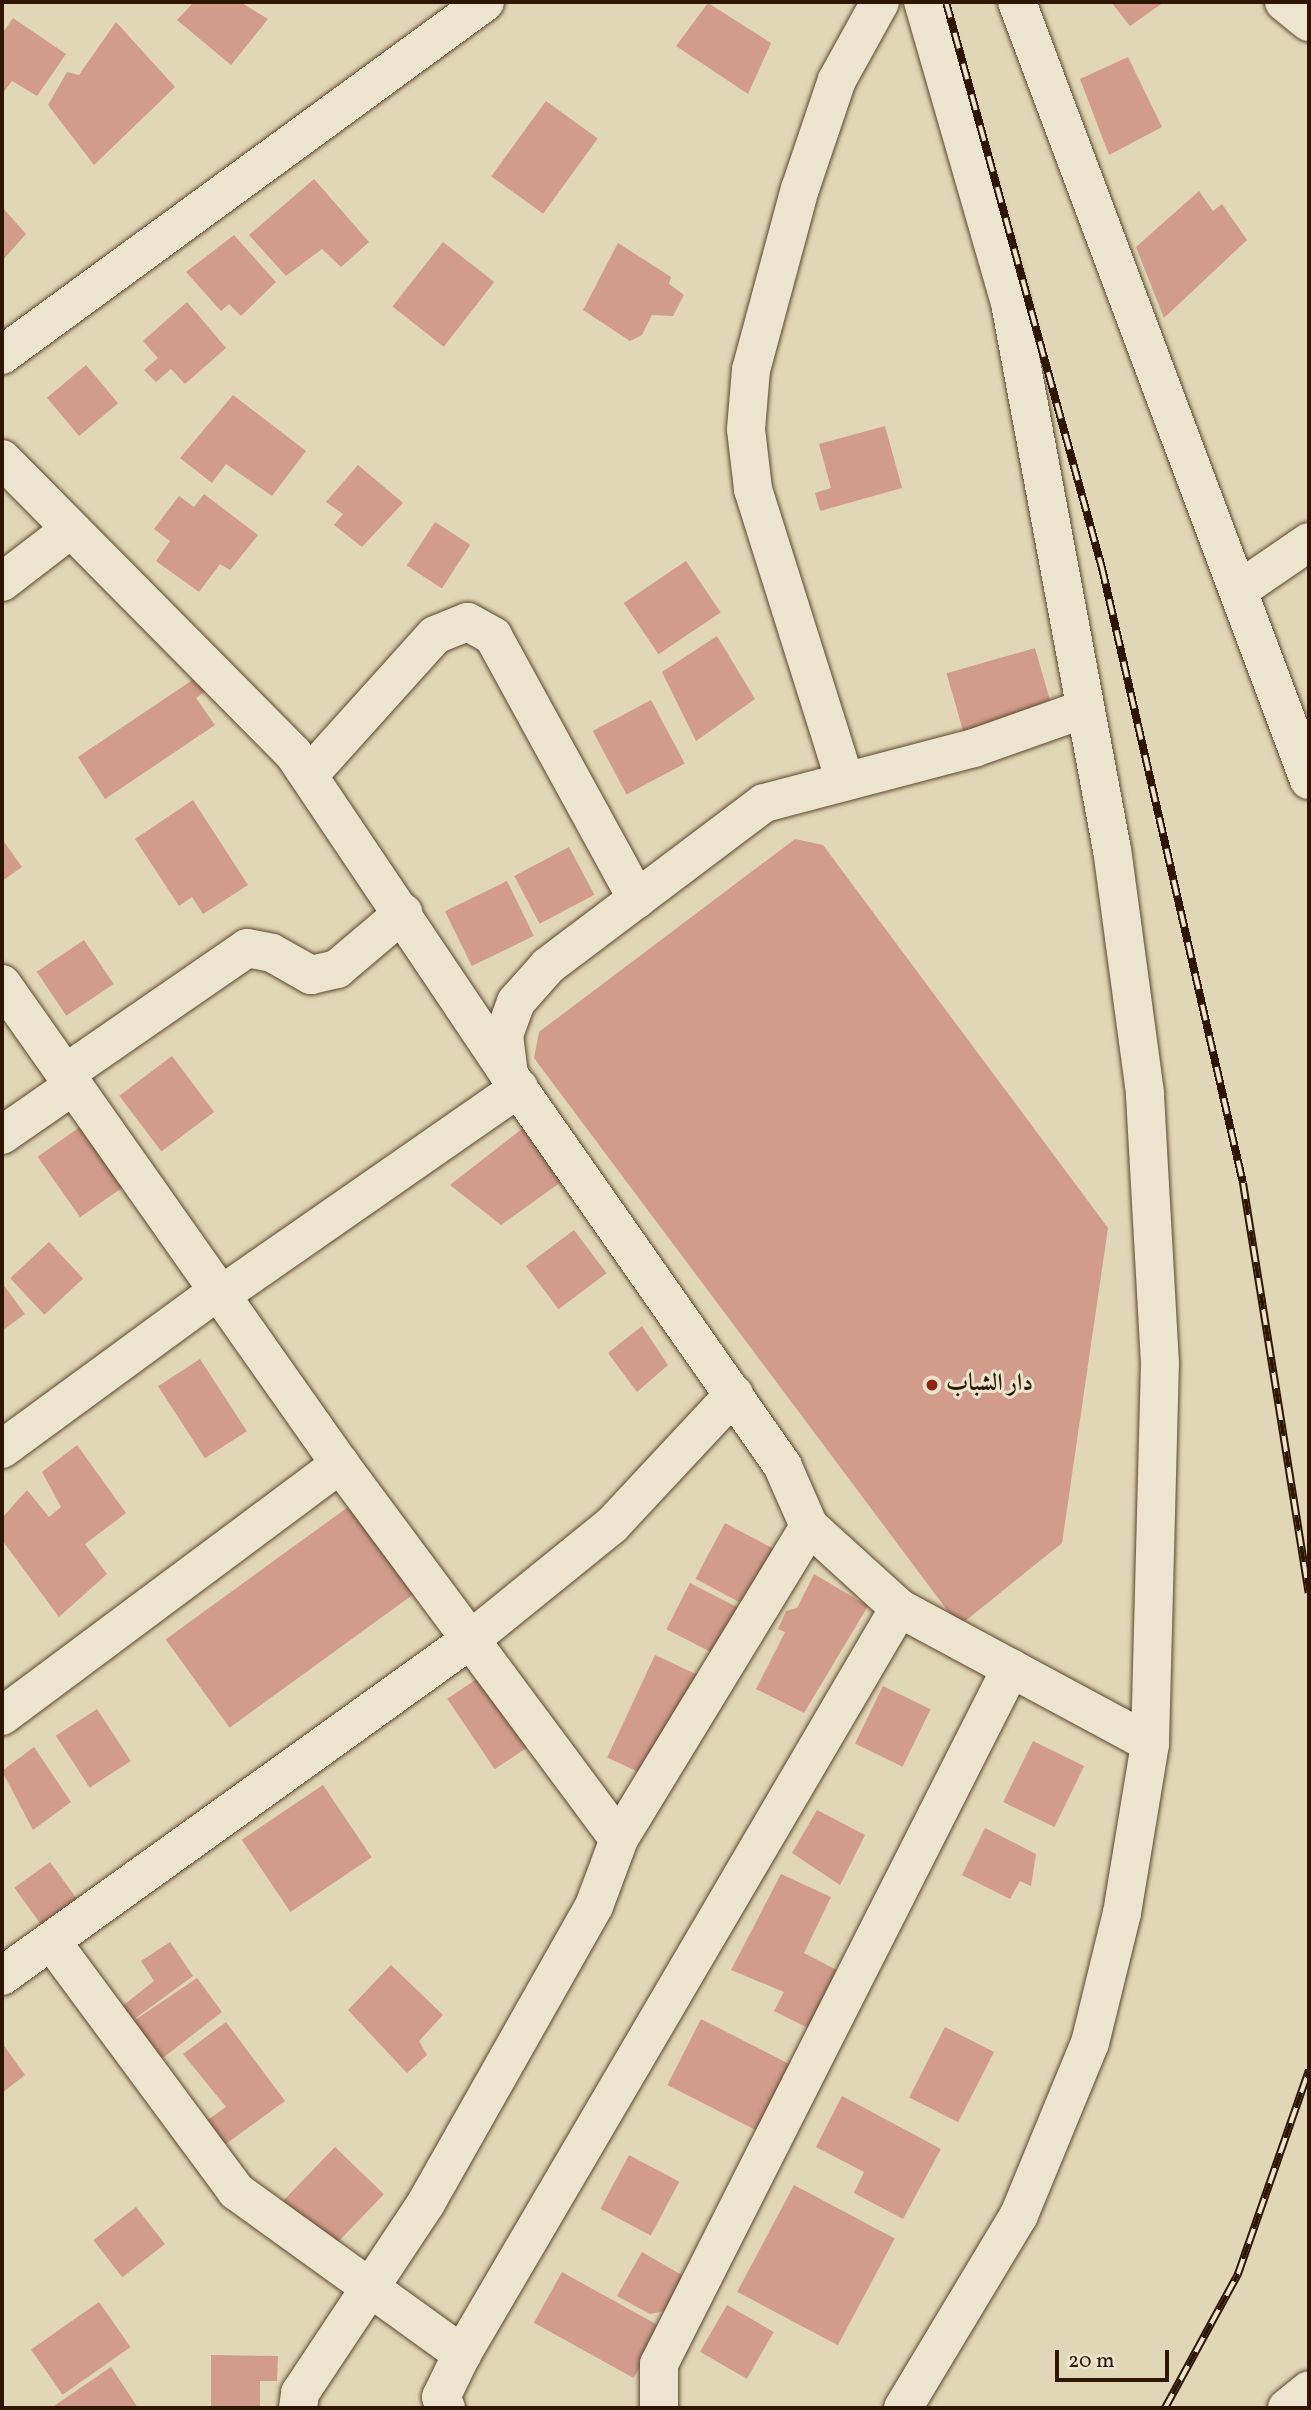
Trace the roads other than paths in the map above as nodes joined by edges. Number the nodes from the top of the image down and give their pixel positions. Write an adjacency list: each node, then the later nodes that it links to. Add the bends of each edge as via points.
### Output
1 (485, 2): 7 (street)
2 (880, 2): 15 (street, via 837,80 800,189 751,370 746,429 753,489)
3 (923, 2): 13 (street, via 1010,303)
4 (1017, 2): 12 (street)
5 (1284, 2): 6 (street)
6 (1309, 22)
7 (2, 355)
8 (2, 459): 9 (street)
9 (67, 532): 11 (street); 14 (street, via 183,637)
10 (1309, 542): 12 (street)
11 (2, 582)
12 (1239, 590): 16 (street)
13 (1084, 709): 15 (street, via 961,751); 32 (street, via 1114,864 1157,1234 1160,1390)
14 (309, 775): 17 (street, via 435,635 468,622 493,636); 18 (street)
15 (844, 778): 17 (street, via 764,803)
16 (1309, 780)
17 (636, 899): 21 (street, via 548,966 516,1002 504,1035)
18 (403, 913): 20 (street, via 337,969 311,975 272,953 247,948); 21 (street)
19 (2, 984): 20 (street)
20 (70, 1079): 22 (street); 23 (street)
21 (514, 1081): 23 (street); 24 (street)
22 (2, 1135)
23 (219, 1293): 25 (street); 26 (street)
24 (734, 1394): 27 (street, via 783,1467); 29 (street, via 612,1525)
25 (2, 1449)
26 (340, 1464): 29 (street); 31 (street)
27 (809, 1526): 28 (street); 33 (street)
28 (899, 1608): 30 (street); 37 (street)
29 (470, 1640): 33 (street); 34 (street)
30 (1011, 1668): 32 (street); 41 (street, via 659,2364)
31 (2, 1716)
32 (1150, 1743): 42 (street, via 1122,1913 1090,2043 1019,2215)
33 (620, 1839): 36 (street, via 594,1906 426,2203)
34 (52, 1942): 35 (street); 36 (street, via 236,2191)
35 (2, 1976)
36 (368, 2288): 37 (street); 39 (street, via 300,2393)
37 (462, 2354): 40 (street, via 441,2397)
38 (1309, 2390): 43 (street)
39 (298, 2408)
40 (446, 2408)
41 (659, 2408)
42 (903, 2408)
43 (1287, 2408)

